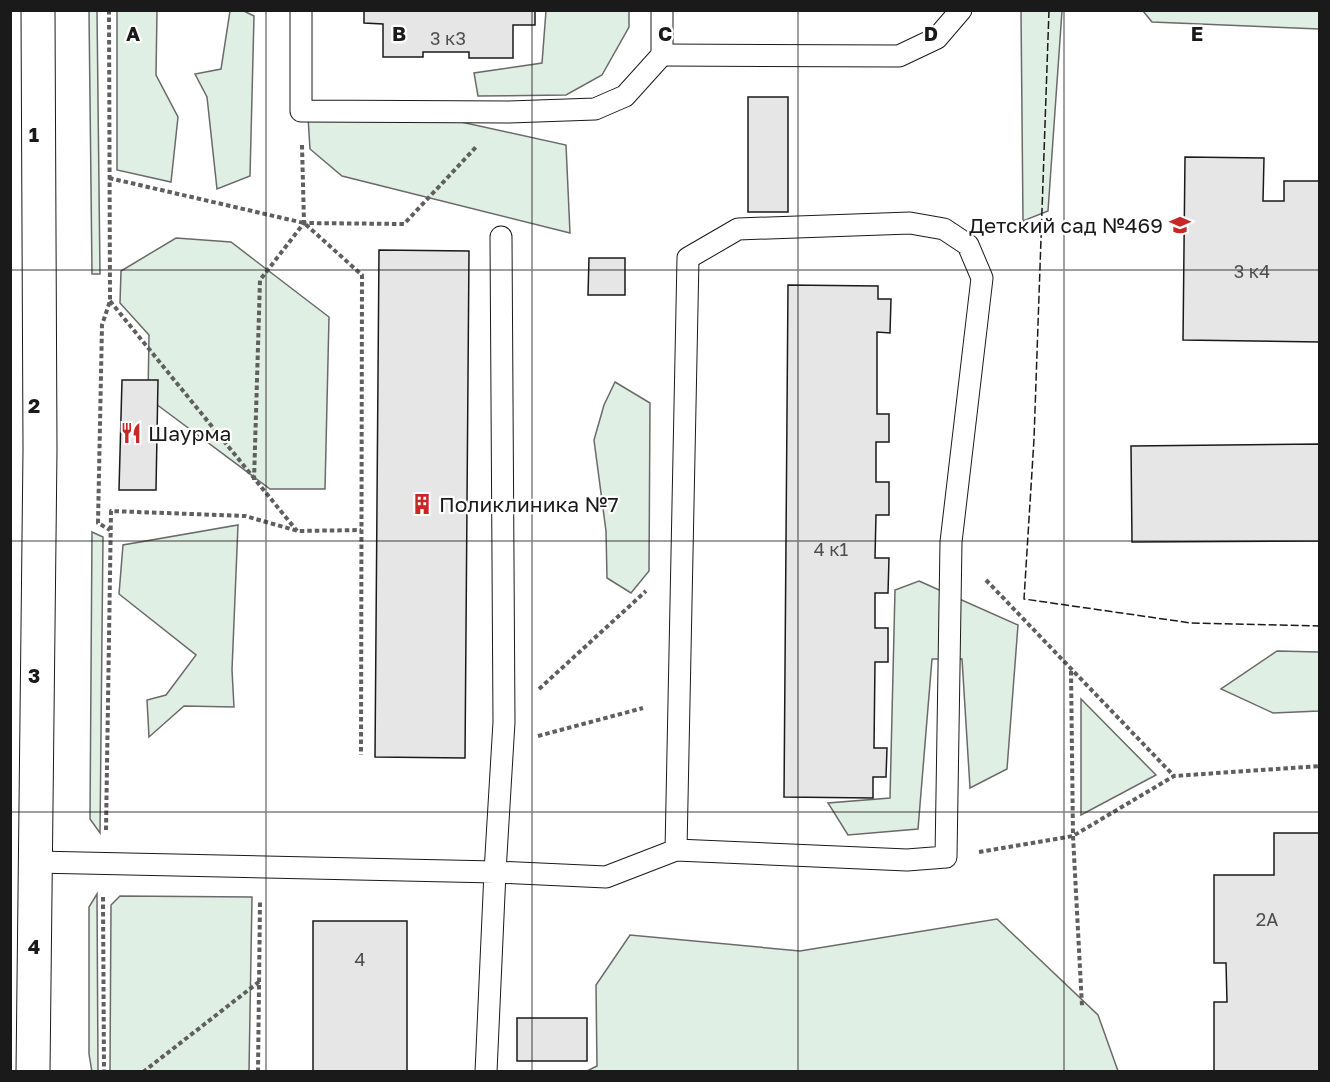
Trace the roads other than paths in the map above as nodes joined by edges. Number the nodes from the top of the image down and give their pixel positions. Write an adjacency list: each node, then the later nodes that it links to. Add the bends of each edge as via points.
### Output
1 (38, 10): 8 (street, via 40,450)
2 (301, 10): 5 (lane, via 301,111 595,109 625,96)
3 (662, 10): 5 (lane)
4 (962, 10): 5 (lane, via 938,38 899,56)
5 (662, 55)
6 (501, 237): 9 (lane, via 504,722)
7 (676, 850): 7 (lane, via 907,860 946,856 951,542 982,278 968,245 944,230 910,223 738,230 688,258); 9 (lane, via 606,877)
8 (36, 862): 9 (lane); 10 (street)
9 (495, 872): 11 (lane)
10 (33, 1071)
11 (486, 1071)

